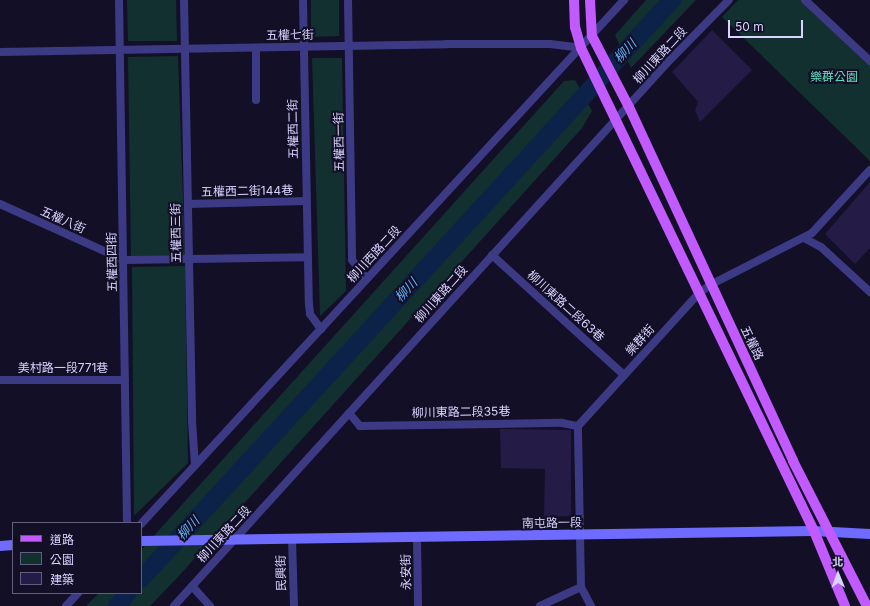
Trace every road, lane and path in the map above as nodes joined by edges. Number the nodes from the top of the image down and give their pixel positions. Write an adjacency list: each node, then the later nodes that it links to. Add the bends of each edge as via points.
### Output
1 (119, 0): 16 (street, 五權西四街)
2 (184, 0): 15 (street, 五權西三街)
3 (303, 0): 11 (street, 五權西二街)
4 (348, 0): 12 (street, 五權西一街)
5 (574, 0): 14 (main road, via 575,27)
6 (590, 0): 10 (main road)
7 (624, 0): 10 (street, 柳川西路二段)
8 (729, 0): 20 (street, 柳川東路二段, via 667,63)
9 (805, 0): 18 (street)
10 (592, 36): 14 (street, 柳川西路二段); 20 (main road, 五權路)
11 (304, 47): 12 (street, 五權七街); 13 (street, 五權七街); 23 (street, 五權西二街)
12 (349, 47): 14 (street, 五權七街, via 550,44); 31 (street, 五權西一街, via 352,260)
13 (256, 48): 15 (street, 五權七街); 19 (street)
14 (581, 48): 21 (main road); 31 (street, 柳川西路二段)
15 (185, 49): 16 (street, 五權七街); 25 (street, 五權西三街)
16 (120, 50): 17 (street, 五權七街); 30 (street, 五權西四街)
17 (0, 52)
18 (870, 61)
19 (256, 100)
20 (629, 108): 21 (street, 柳川東路二段); 32 (main road, 五權路)
21 (617, 121): 27 (street, 柳川東路二段); 34 (main road)
22 (870, 170): 26 (street, 樂群街, via 812,233)
23 (306, 201): 25 (street, 五權西二街144巷); 28 (street, 五權西二街)
24 (0, 204): 30 (street, 五權八街)
25 (188, 204): 29 (street, 五權西三街)
26 (804, 238): 32 (street, 樂群街); 33 (street, via 821,247)
27 (492, 255): 36 (street, 柳川東路二段63巷); 39 (street, 柳川東路二段)
28 (308, 258): 29 (street); 35 (street, 五權西二街, via 310,314)
29 (189, 259): 30 (street, 五權八街); 41 (street, 五權西三街)
30 (124, 260): 38 (street, 五權西四街)
31 (367, 279): 35 (street, 柳川西路二段)
32 (710, 285): 34 (street, 樂群街); 45 (main road, 五權路)
33 (870, 292)
34 (698, 294): 36 (street, 樂群街); 44 (main road)
35 (321, 329): 41 (street, 柳川西路二段)
36 (624, 375): 40 (street, 樂群街)
37 (0, 380): 38 (street, 美村路一段771巷)
38 (126, 380): 42 (street, 五權西四街)
39 (349, 413): 40 (street, 柳川東路二段35巷, via 360,426 562,423); 50 (street, 柳川東路二段)
40 (578, 426): 47 (street)
41 (195, 465): 43 (street, 柳川西路二段)
42 (127, 522)
43 (142, 523)
44 (814, 531): 45 (main road, 南屯路一段); 47 (main road, 南屯路一段); 64 (main road)
45 (828, 532): 46 (main road, 南屯路一段); 65 (main road, 五權路)
46 (870, 534)
47 (582, 535): 48 (main road, 南屯路一段); 55 (street)
48 (417, 538): 49 (main road, 南屯路一段); 61 (street, 永安街)
49 (292, 539): 50 (main road, 南屯路一段); 60 (street, 民興街)
50 (234, 540): 51 (main road, 南屯路一段); 54 (street, 柳川東路二段)
51 (145, 541)
52 (12, 545): 53 (main road)
53 (0, 546)
54 (192, 586): 58 (street, 柳川東路二段); 59 (street)
55 (581, 587): 62 (street); 63 (street)
56 (77, 594): 57 (street)
57 (66, 606)
58 (174, 606)
59 (210, 606)
60 (294, 606)
61 (418, 606)
62 (540, 606)
63 (591, 606)
64 (846, 606)
65 (867, 606)

